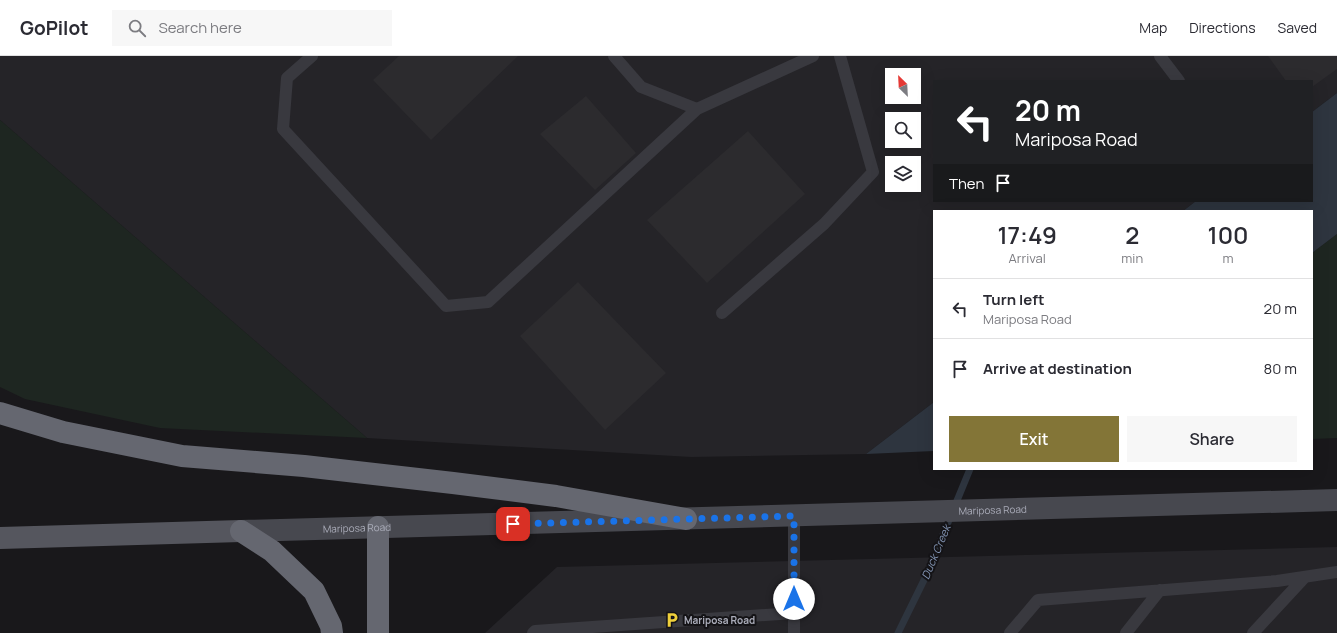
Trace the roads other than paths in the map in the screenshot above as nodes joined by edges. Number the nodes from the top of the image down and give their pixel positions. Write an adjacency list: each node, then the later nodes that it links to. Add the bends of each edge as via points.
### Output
1 (312, 56): 7 (lane, via 287,78 283,129 446,306 488,302)
2 (614, 56): 7 (lane, via 641,87)
3 (813, 56): 7 (lane)
4 (840, 56): 8 (lane, via 873,172 824,224)
5 (1160, 56): 6 (lane)
6 (1178, 80)
7 (697, 109)
8 (722, 313)
9 (0, 413): 12 (highway, via 63,432 182,456 304,466 453,483 556,496)
10 (1337, 500): 11 (main road, Mariposa Road)
11 (794, 516): 12 (main road, Mariposa Road); 19 (lane)
12 (686, 519): 13 (main road, Mariposa Road)
13 (378, 527): 14 (main road, Mariposa Road); 21 (highway)
14 (241, 531): 15 (main road, Mariposa Road); 20 (highway, via 272,551 314,591)
15 (0, 538)
16 (1337, 572): 17 (lane)
17 (1305, 577): 18 (lane); 26 (lane)
18 (1160, 590): 24 (lane, via 1038,600); 25 (lane)
19 (794, 613): 22 (lane); 23 (lane)
20 (332, 633)
21 (378, 633)
22 (533, 633)
23 (794, 633)
24 (1010, 633)
25 (1126, 633)
26 (1253, 633)

